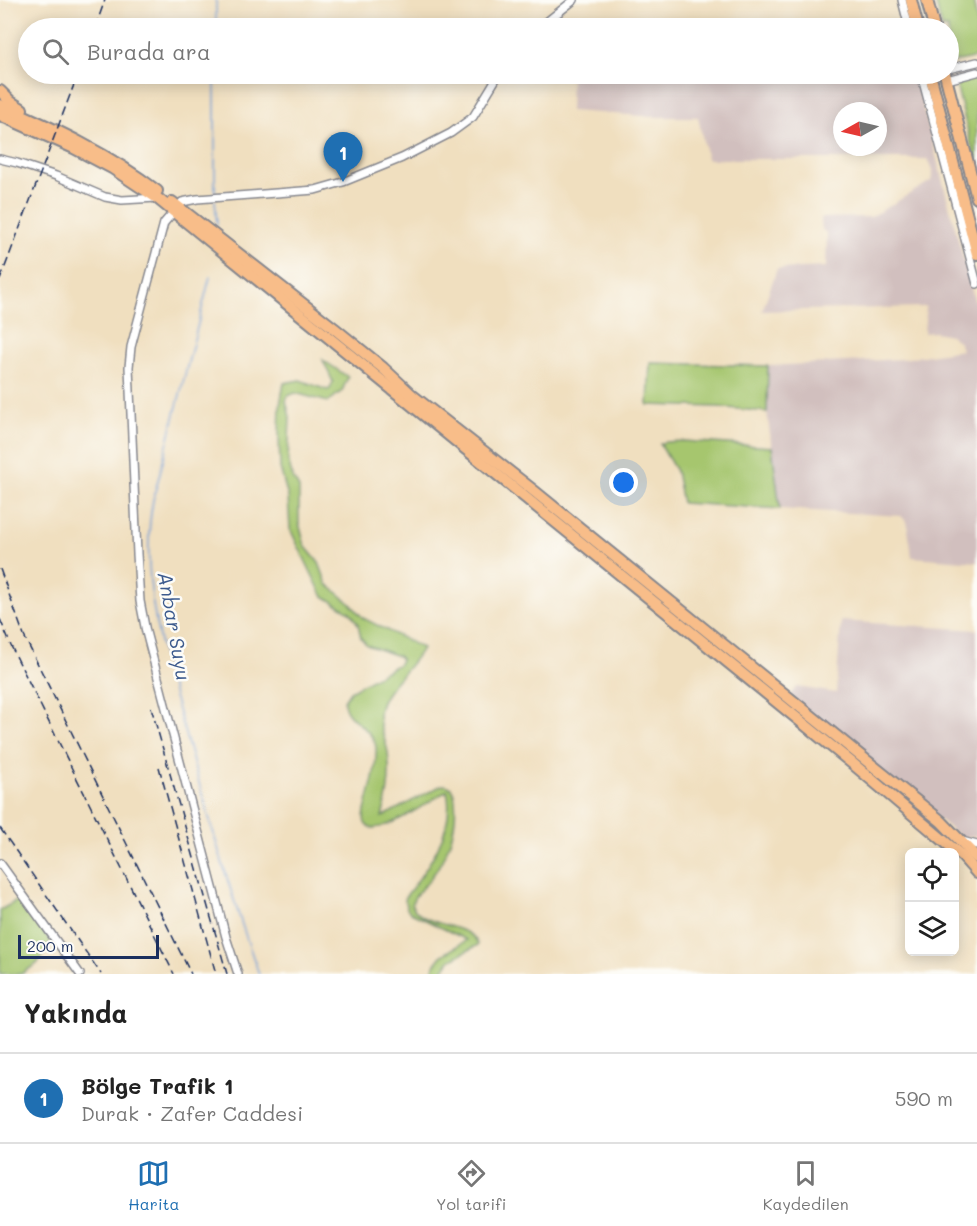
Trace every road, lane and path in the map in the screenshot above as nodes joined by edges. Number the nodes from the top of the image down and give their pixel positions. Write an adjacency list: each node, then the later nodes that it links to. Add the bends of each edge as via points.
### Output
1 (574, 0): 5 (street)
2 (902, 0): 6 (street)
3 (911, 0): 7 (highway)
4 (927, 0): 8 (highway)
5 (551, 18)
6 (906, 18)
7 (916, 18)
8 (932, 18)
9 (977, 62): 10 (street)
10 (959, 66)
11 (977, 72): 12 (street)
12 (959, 75)
13 (493, 84): 24 (street, via 473,117 451,133 343,182 315,190 182,202)
14 (924, 84): 25 (street)
15 (932, 84): 25 (highway)
16 (948, 84): 23 (highway)
17 (0, 91): 20 (highway, via 30,113)
18 (0, 105): 20 (highway)
19 (0, 115): 22 (highway, via 102,163)
20 (32, 119): 24 (highway, via 102,154 144,181)
21 (0, 159): 22 (street, via 57,176 105,197)
22 (157, 198): 24 (highway)
23 (977, 198)
24 (174, 209): 26 (highway); 33 (street, via 164,223 131,346 129,367 140,602)
25 (968, 233): 27 (highway); 28 (street)
26 (229, 252): 29 (highway, via 367,355); 31 (highway, via 852,763)
27 (977, 254)
28 (977, 284)
29 (975, 852)
30 (0, 862): 32 (street)
31 (977, 873)
32 (80, 974)
33 (238, 974)

